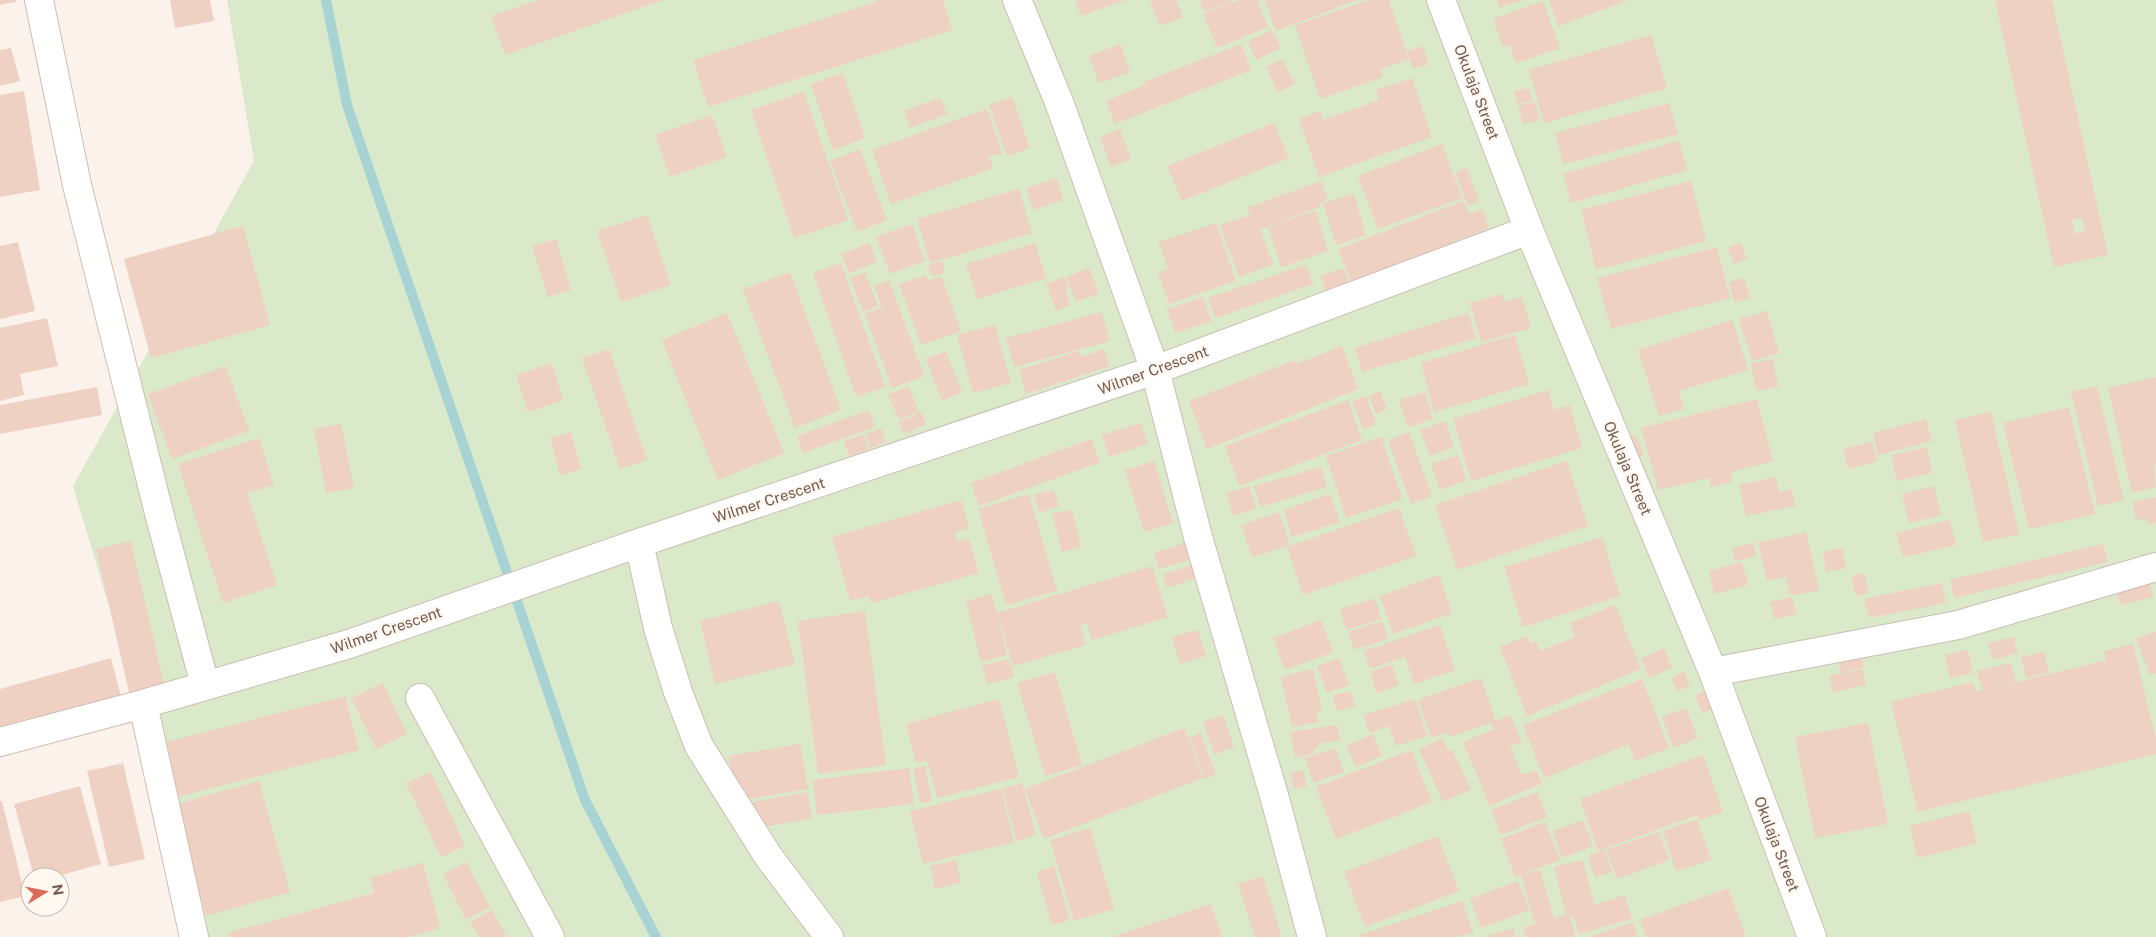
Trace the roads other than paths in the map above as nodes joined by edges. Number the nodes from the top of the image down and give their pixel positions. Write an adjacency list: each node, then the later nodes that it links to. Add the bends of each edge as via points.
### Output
1 (39, 0): 9 (street, via 77,185)
2 (1017, 0): 5 (street, via 1059,102)
3 (1441, 0): 4 (street, Okulaja Street)
4 (1529, 230): 5 (street, Wilmer Crescent); 8 (street, Okulaja Street)
5 (1155, 370): 6 (street, Wilmer Crescent); 16 (street, via 1198,537)
6 (631, 546): 9 (street, Wilmer Crescent, via 349,644); 15 (street, via 699,746 768,856)
7 (2156, 567): 8 (street, via 1958,625)
8 (1713, 672): 17 (street, Okulaja Street)
9 (205, 685): 11 (street, Wilmer Crescent)
10 (420, 698): 14 (street)
11 (144, 704): 12 (street, Wilmer Crescent); 13 (street)
12 (0, 742)
13 (194, 937)
14 (550, 937)
15 (829, 937)
16 (1312, 937)
17 (1812, 937)

